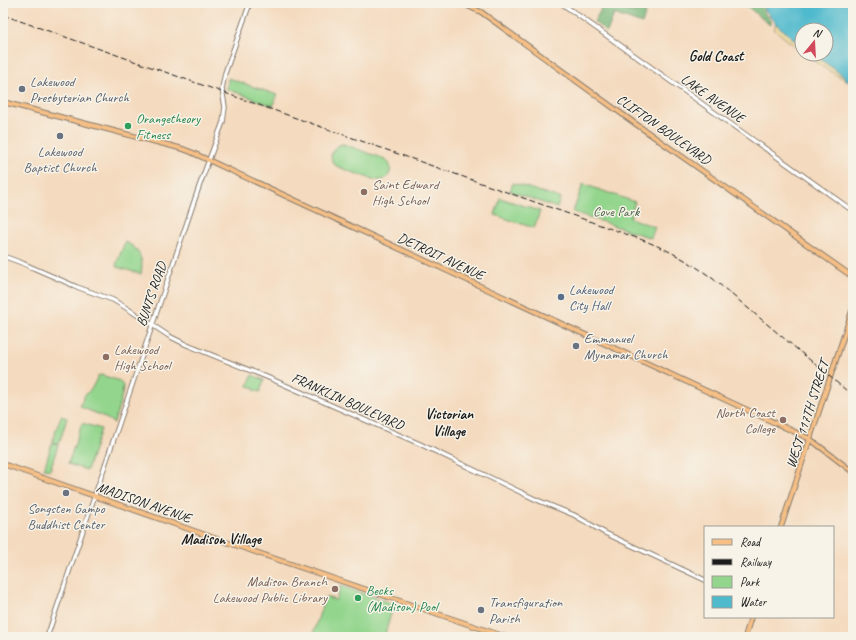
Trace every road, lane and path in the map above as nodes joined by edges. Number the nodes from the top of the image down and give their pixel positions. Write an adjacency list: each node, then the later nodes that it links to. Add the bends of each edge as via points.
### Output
1 (250, 3): 5 (street, BUNTS ROAD, via 225,73 222,89 225,107 223,120)
2 (461, 3): 8 (main road, CLIFTON BOULEVARD, via 481,12)
3 (561, 3): 6 (street, LAKE AVENUE)
4 (3, 102): 5 (main road, DETROIT AVENUE, via 183,149)
5 (209, 160): 10 (street, BUNTS ROAD); 11 (main road, DETROIT AVENUE)
6 (853, 211)
7 (3, 256): 10 (street, FRANKLIN BOULEVARD, via 77,288 113,300)
8 (853, 277)
9 (853, 308): 11 (main road, WEST 117TH STREET)
10 (153, 325): 14 (street, BUNTS ROAD); 16 (street, FRANKLIN BOULEVARD, via 186,346 263,376 420,444 530,497 574,515 605,533)
11 (810, 440): 13 (main road, DETROIT AVENUE); 15 (main road, WEST 117TH STREET)
12 (3, 464): 14 (main road, MADISON AVENUE)
13 (853, 472)
14 (95, 496): 18 (street, BUNTS ROAD); 19 (main road, MADISON AVENUE)
15 (781, 526)
16 (704, 580)
17 (751, 618): 20 (main road)
18 (47, 637)
19 (506, 637)
20 (745, 637)

